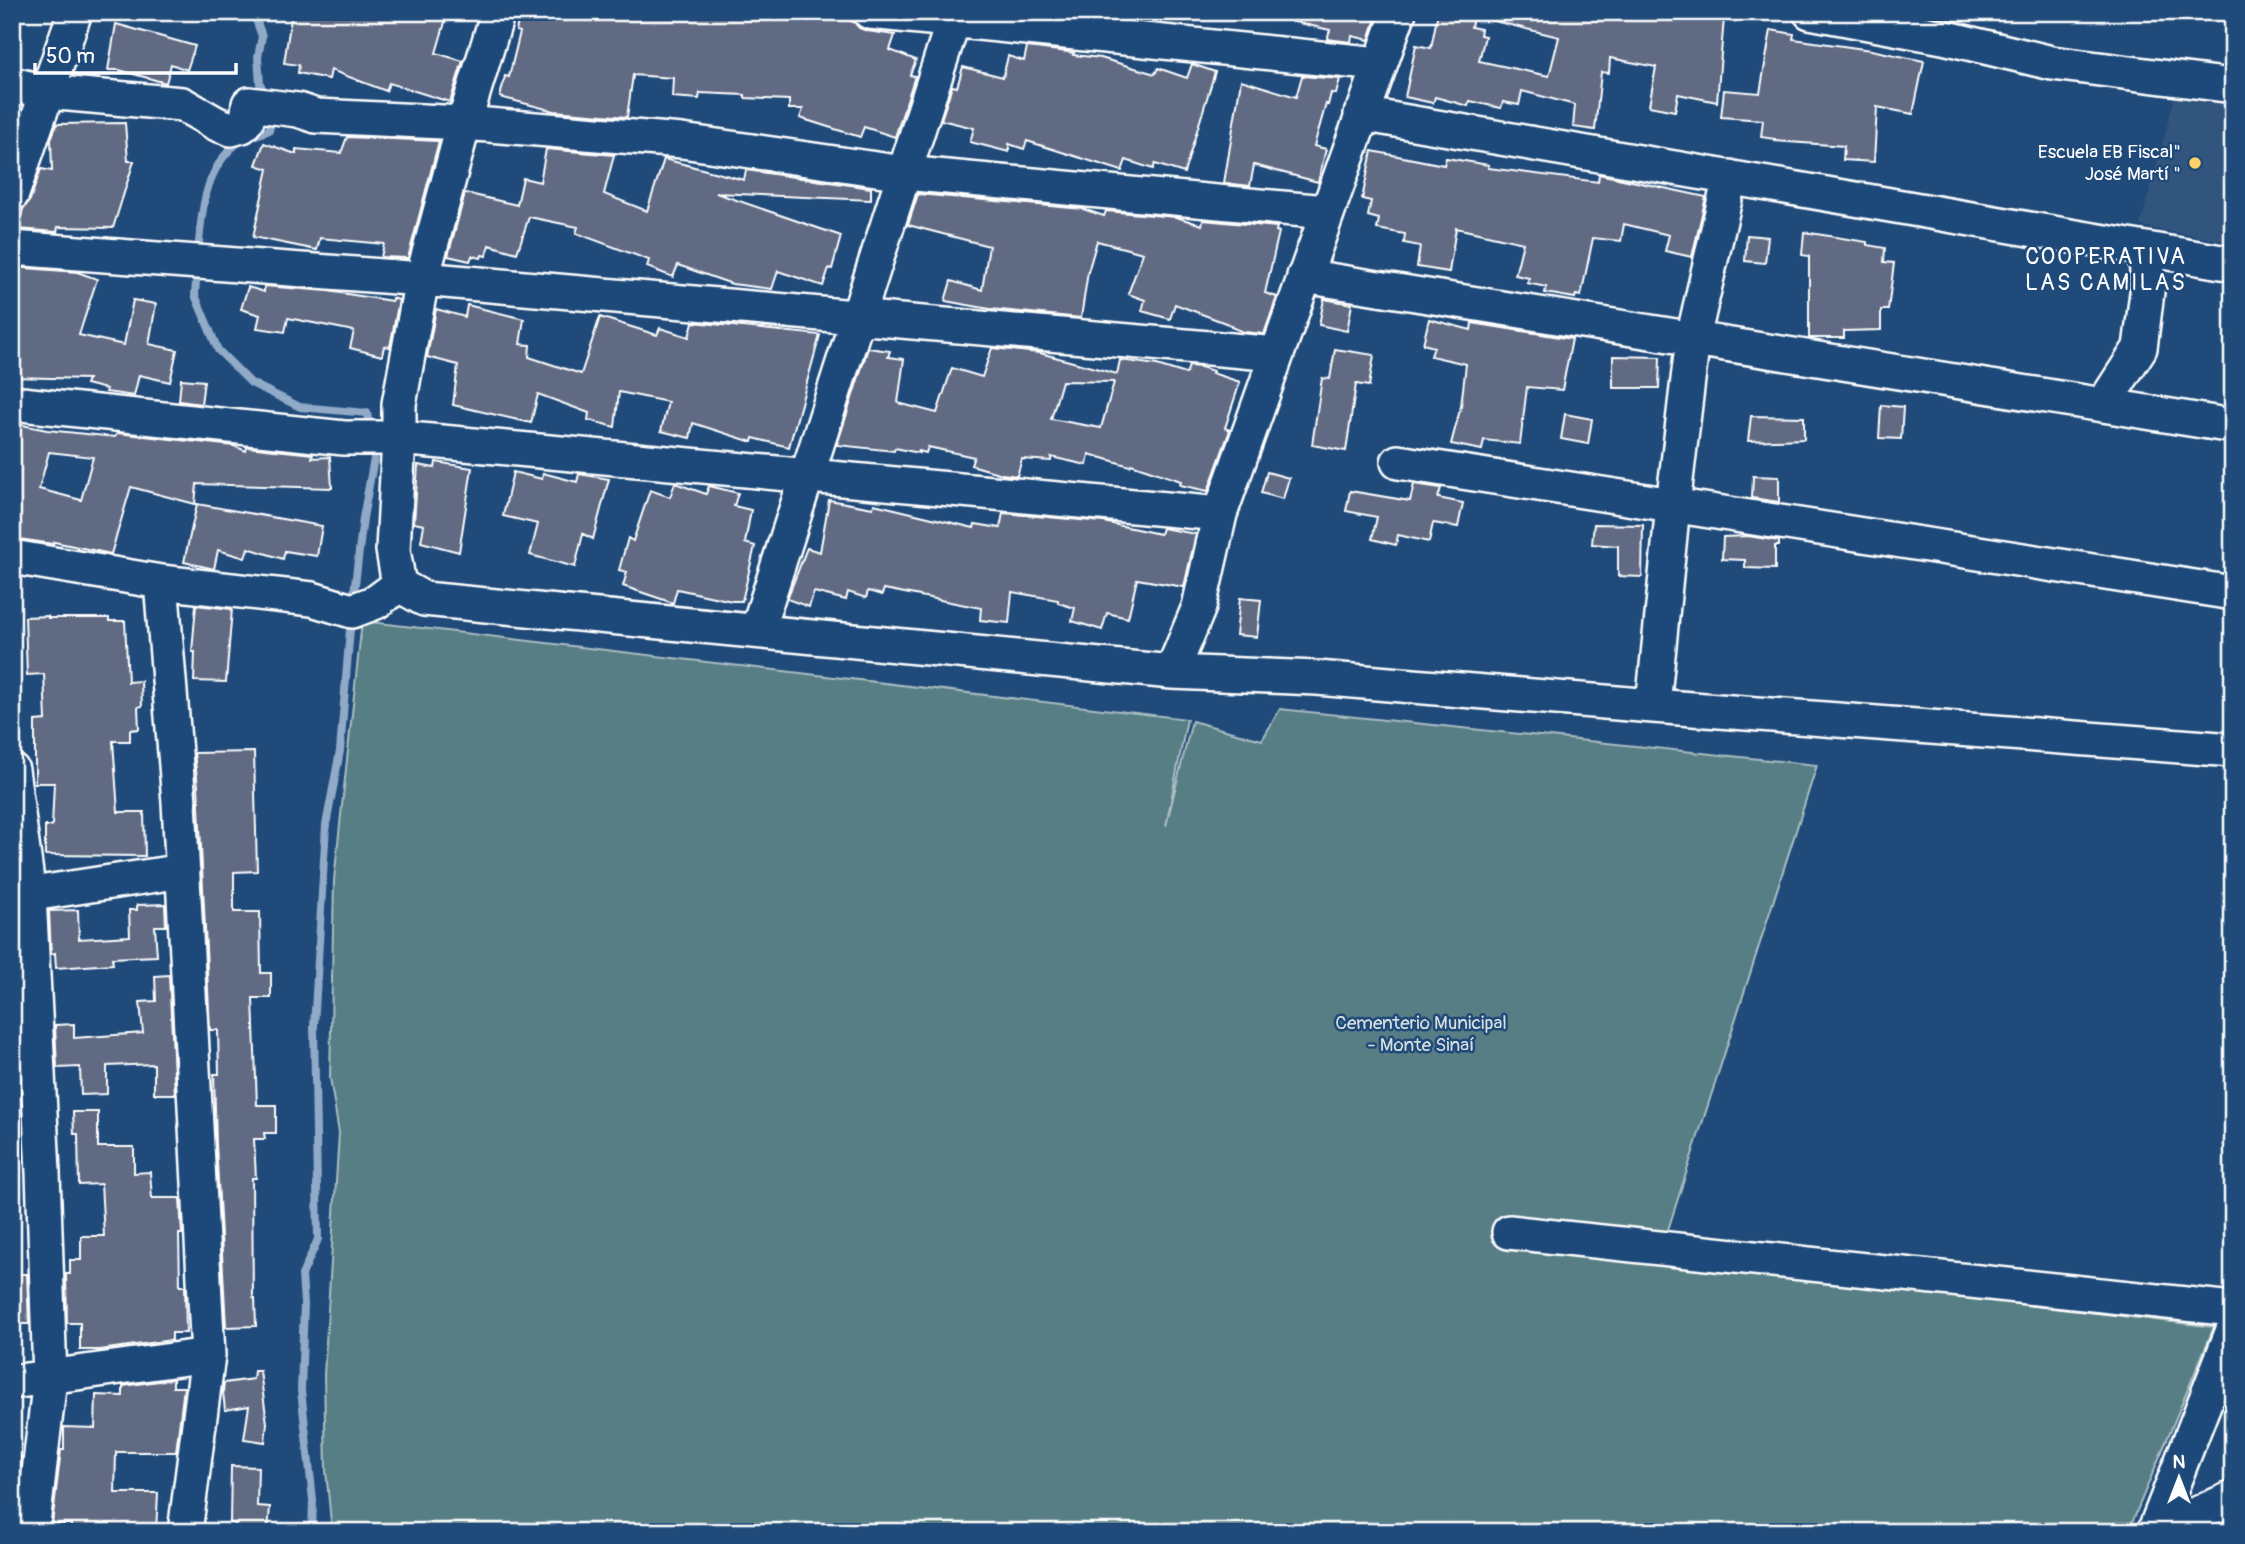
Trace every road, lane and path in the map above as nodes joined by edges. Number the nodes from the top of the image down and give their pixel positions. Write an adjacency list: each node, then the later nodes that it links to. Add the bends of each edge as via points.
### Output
1 (75, 12): 10 (street)
2 (498, 12): 12 (street)
3 (870, 12): 6 (street)
4 (1399, 12): 7 (street)
5 (1810, 12): 9 (street, via 2052,63)
6 (954, 17): 7 (street); 13 (street)
7 (1379, 64): 11 (street)
8 (12, 84): 10 (street)
9 (2233, 86)
10 (47, 92): 12 (street, via 182,104 231,129 247,120 249,104 316,116); 15 (street)
11 (1361, 114): 14 (street); 16 (street)
12 (464, 123): 13 (street, via 682,141); 21 (street)
13 (904, 173): 16 (street); 22 (street)
14 (1730, 177): 18 (street); 23 (street)
15 (12, 194)
16 (1326, 212): 20 (street)
17 (12, 248): 21 (street)
18 (2145, 249): 19 (street); 26 (street, via 2148,284 2140,348)
19 (2233, 264)
20 (1304, 276): 23 (street); 24 (street)
21 (422, 279): 22 (street); 28 (street)
22 (857, 317): 24 (street); 30 (street)
23 (1693, 338): 26 (street); 31 (street)
24 (1277, 354): 32 (street)
25 (12, 402): 28 (street, via 344,438)
26 (2103, 405): 27 (street)
27 (2233, 426)
28 (393, 438): 30 (street); 35 (street, via 393,551)
29 (1398, 462): 31 (street)
30 (806, 476): 32 (street); 37 (street)
31 (1673, 505): 36 (street); 39 (street)
32 (1220, 514): 38 (street, via 1199,607)
33 (12, 557): 34 (street)
34 (161, 582): 35 (street, via 312,599 352,611 376,602); 42 (street)
35 (399, 585): 37 (street, via 424,599)
36 (2233, 593)
37 (757, 631): 38 (street)
38 (1172, 672): 39 (street, via 1317,678)
39 (1653, 706): 40 (street)
40 (2233, 750)
41 (12, 770): 43 (street)
42 (183, 871): 43 (street); 47 (street)
43 (21, 896): 48 (street, via 43,1172)
44 (1509, 1232): 45 (street)
45 (2233, 1309)
46 (2233, 1330): 53 (street)
47 (208, 1355): 48 (street); 52 (street)
48 (50, 1378): 49 (street); 51 (street)
49 (12, 1382)
50 (2233, 1498): 53 (street)
51 (32, 1532)
52 (185, 1532)
53 (2155, 1532)

